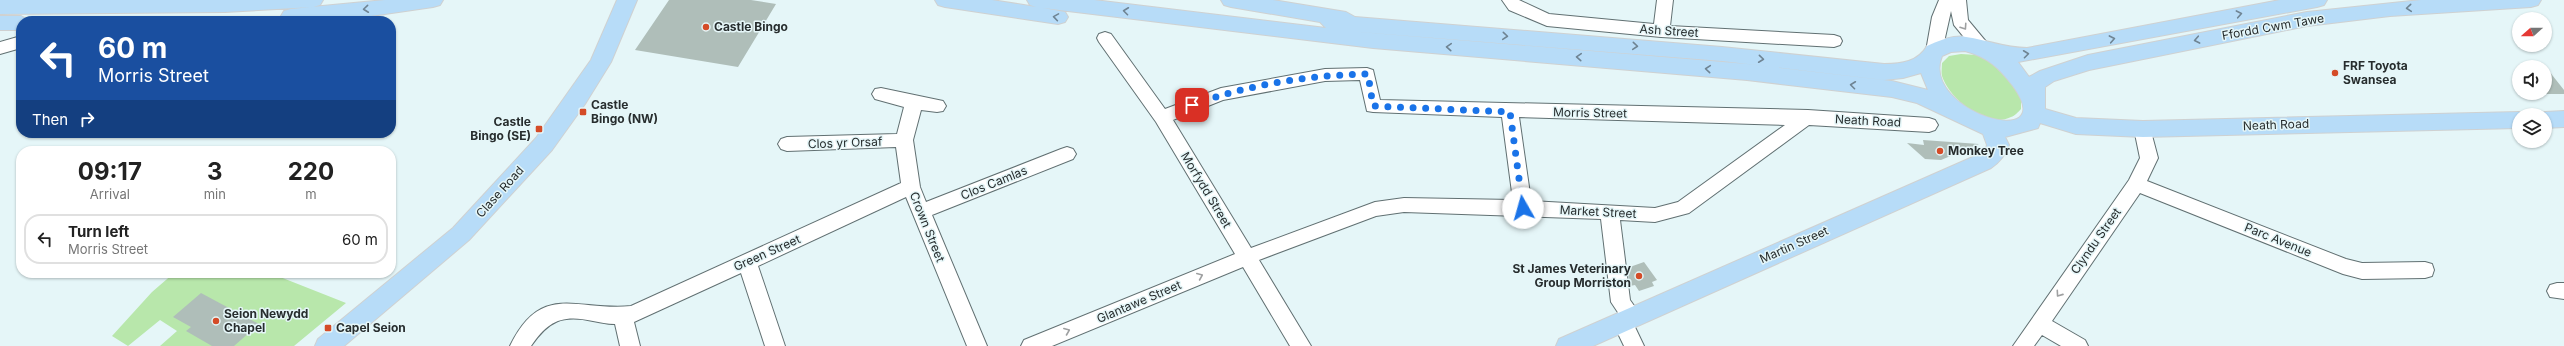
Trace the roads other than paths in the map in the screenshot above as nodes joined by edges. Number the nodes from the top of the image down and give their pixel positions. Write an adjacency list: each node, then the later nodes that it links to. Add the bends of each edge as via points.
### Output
1 (313, 0): 14 (main road)
2 (433, 0): 15 (main road, one-way to 15, via 371,9)
3 (627, 0): 54 (main road, Clase Road, via 601,62 544,144 461,234)
4 (945, 0): 19 (main road, one-way to 4, via 1343,44 1303,44 1104,24)
5 (1037, 0): 19 (main road, one-way to 5)
6 (1140, 0): 19 (main road, via 1303,20)
7 (1231, 0): 19 (main road)
8 (1510, 0): 18 (street, Ash Street, via 1515,6 1547,20)
9 (1665, 0): 18 (street)
10 (1947, 0): 25 (street, via 1940,17)
11 (1958, 0): 24 (street, one-way to 24, via 1960,21)
12 (2317, 0): 24 (main road, Ffordd Cwm Tawe, one-way to 12, via 2011,55 2027,55)
13 (2531, 0): 29 (main road, Ffordd Cwm Tawe, one-way to 29, via 2390,9 2307,19 2121,55 2047,76 2035,83)
14 (64, 16)
15 (286, 16)
16 (16, 19): 17 (main road)
17 (5, 20)
18 (1661, 31): 21 (street, Ash Street)
19 (1378, 33): 25 (main road, one-way to 25, via 1722,54 1884,72 1918,68); 30 (main road, one-way to 19, via 1922,96 1892,89)
20 (1105, 38): 32 (street, Morfydd Street)
21 (1834, 40)
22 (16, 43): 23 (street)
23 (0, 48)
24 (1985, 49): 25 (main road, via 1955,44); 29 (main road, via 2006,62)
25 (1932, 54): 30 (main road, via 1929,71)
26 (880, 94): 27 (street)
27 (914, 103): 28 (street); 40 (street, Crown Street)
28 (937, 106)
29 (2034, 106): 38 (main road, via 2030,122 2021,126); 39 (main road, Neath Road, via 2076,126)
30 (1952, 109): 38 (main road)
31 (1510, 112): 32 (street, Morris Street, via 1373,106 1368,74 1325,75 1222,94); 33 (street, Morris Street); 45 (street)
32 (1162, 117): 48 (street, Morfydd Street)
33 (1808, 117): 37 (street, Neath Road); 47 (street, Market Street, via 1683,208 1655,215)
34 (2564, 119): 36 (main road)
35 (2512, 120): 39 (main road, Neath Road)
36 (2552, 120)
37 (1929, 124)
38 (1991, 129): 52 (main road, Martin Street, via 1998,145 1994,155 1983,162)
39 (2143, 129): 43 (street, Clyndu Street, via 2149,158)
40 (904, 140): 41 (street, Clos yr Orsaf); 44 (street, Crown Street)
41 (787, 144)
42 (1067, 154): 46 (street, Clos Camlas)
43 (2136, 184): 50 (street, Parc Avenue, via 2343,266 2362,271); 53 (street, Clyndu Street, one-way to 53)
44 (911, 187): 46 (street, Crown Street); 49 (street, Green Street)
45 (1523, 208): 47 (street, Market Street); 48 (street, Market Street, via 1404,206 1375,209)
46 (920, 212): 58 (street, Crown Street)
47 (1610, 214): 52 (street, via 1621,302)
48 (1247, 257): 59 (street, Glantawe Street, one-way to 48); 60 (street, Morfydd Street)
49 (747, 262): 51 (street, Green Street, via 633,314); 57 (street)
50 (2425, 270)
51 (622, 315): 55 (street, Green Street, via 607,316 565,309 547,314 534,325); 56 (street)
52 (1627, 319): 61 (main road, Martin Street); 62 (street)
53 (2039, 322): 63 (street, Clyndu Street); 64 (street)
54 (327, 346)
55 (520, 346)
56 (630, 346)
57 (775, 346)
58 (977, 346)
59 (1031, 346)
60 (1301, 346)
61 (1568, 346)
62 (1634, 346)
63 (2023, 346)
64 (2078, 346)

